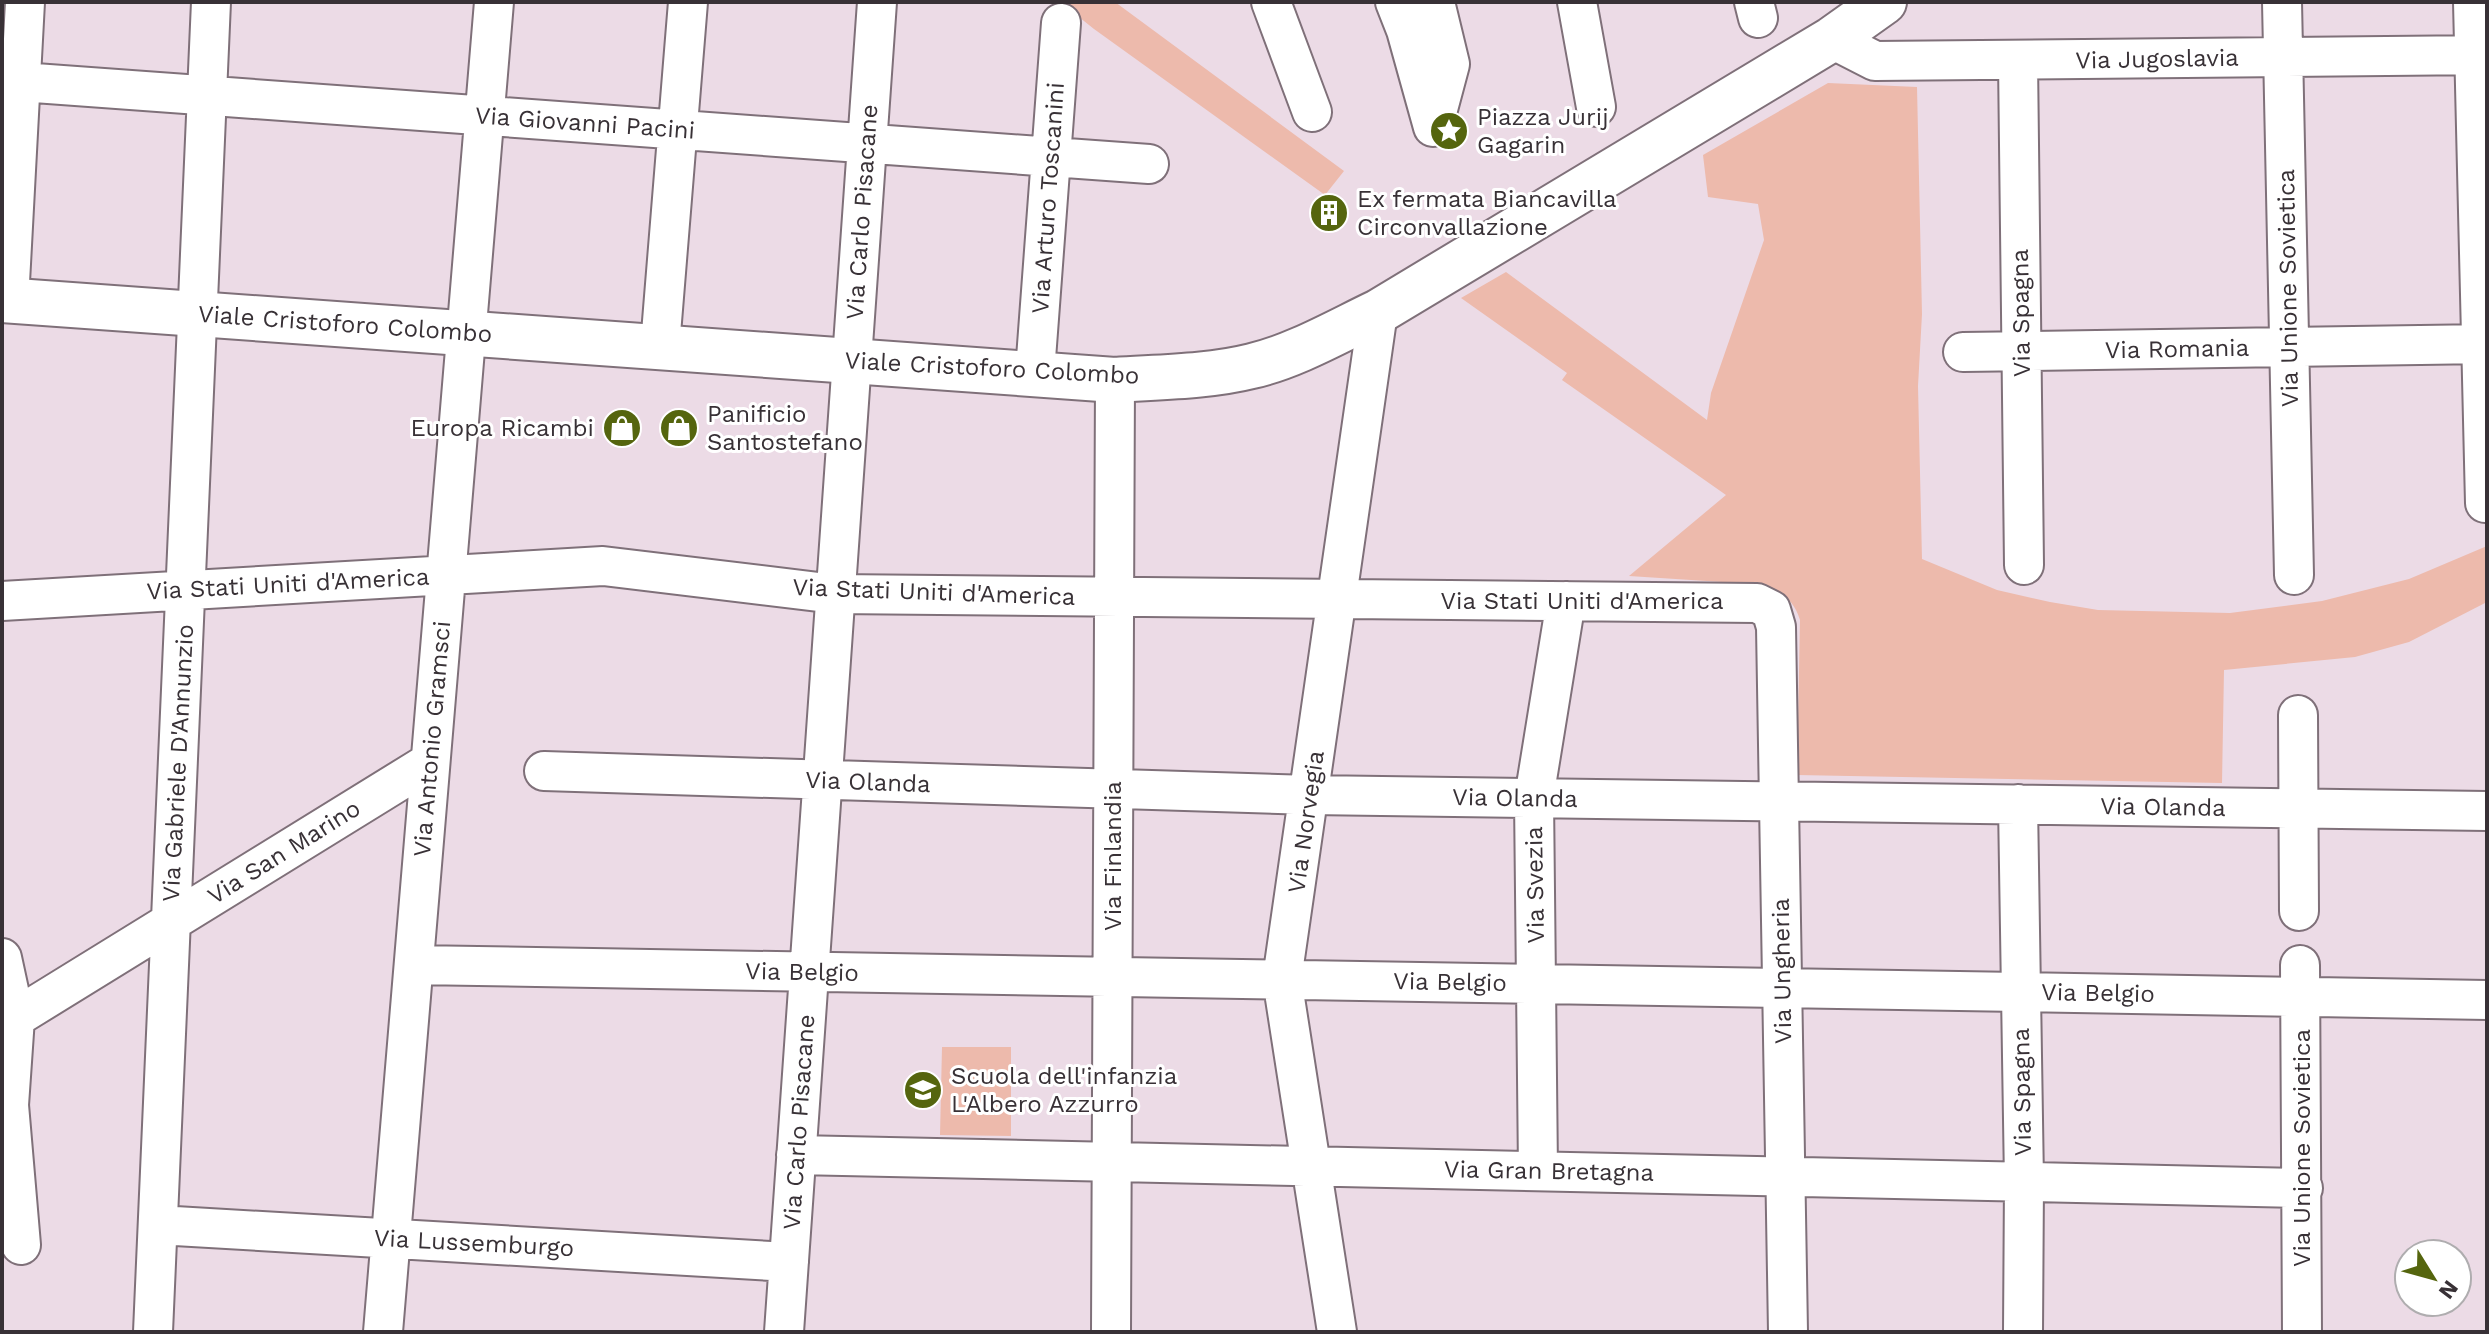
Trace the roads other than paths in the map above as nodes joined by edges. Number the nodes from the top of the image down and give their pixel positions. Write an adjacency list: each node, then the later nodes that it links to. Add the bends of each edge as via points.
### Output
1 (25, 2): 18 (street)
2 (211, 2): 19 (street, Via Gabriele D'Annunzio)
3 (494, 2): 22 (street, Via Antonio Gramsci)
4 (688, 2): 23 (street)
5 (877, 2): 24 (street, Via Carlo Pisacane)
6 (1271, 2): 21 (street)
7 (1395, 2): 8 (street, via 1433,127 1450,64)
8 (1435, 2)
9 (1577, 2): 20 (street)
10 (1884, 2): 14 (street, Viale Cristoforo Colombo)
11 (2282, 2): 16 (street, Via Unione Sovietica)
12 (2473, 2): 15 (street)
13 (1061, 23): 25 (street, Via Arturo Toscanini)
14 (1832, 39): 17 (street, Via Jugoslavia, via 1875,61); 28 (street, Viale Cristoforo Colombo)
15 (2480, 55): 16 (street, Via Jugoslavia); 31 (street)
16 (2283, 57): 17 (street, Via Jugoslavia); 33 (street, Via Unione Sovietica)
17 (2018, 60): 34 (street, Via Spagna)
18 (21, 82): 19 (street, Via Giovanni Pacini); 27 (street)
19 (207, 96): 22 (street, Via Giovanni Pacini); 29 (street, Via Gabriele D'Annunzio)
20 (1596, 107)
21 (1312, 112)
22 (485, 116): 23 (street, Via Giovanni Pacini); 30 (street, Via Antonio Gramsci)
23 (678, 130): 24 (street, Via Giovanni Pacini); 32 (street)
24 (867, 144): 25 (street, Via Giovanni Pacini); 36 (street, Via Carlo Pisacane)
25 (1050, 157): 26 (street, Via Giovanni Pacini); 37 (street, Via Arturo Toscanini)
26 (1149, 164)
27 (6, 300): 29 (street, Viale Cristoforo Colombo)
28 (1378, 312): 38 (street, Viale Cristoforo Colombo, via 1253,366); 46 (street, Via Norvegia)
29 (198, 314): 30 (street, Viale Cristoforo Colombo); 43 (street, Via Gabriele D'Annunzio)
30 (467, 333): 32 (street, Viale Cristoforo Colombo); 41 (street, Via Antonio Gramsci)
31 (2484, 344): 33 (street, Via Romania); 39 (street)
32 (660, 346): 36 (street, Viale Cristoforo Colombo)
33 (2289, 348): 34 (street, Via Romania); 42 (street, Via Unione Sovietica)
34 (2021, 351): 35 (street, Via Romania); 40 (street, Via Spagna)
35 (1963, 352)
36 (852, 360): 37 (street, Viale Cristoforo Colombo); 44 (street, Via Carlo Pisacane)
37 (1035, 372): 38 (street, Viale Cristoforo Colombo)
38 (1115, 380): 45 (street, Via Finlandia)
39 (2485, 503)
40 (2024, 565)
41 (446, 575): 43 (street, Via Stati Uniti d'America); 44 (street, Via Stati Uniti d'America, via 603,566); 51 (street, Via Antonio Gramsci)
42 (2294, 575)
43 (186, 591): 47 (street, Via Stati Uniti d'America); 62 (street, Via Gabriele D'Annunzio)
44 (835, 594): 45 (street, Via Stati Uniti d'America); 53 (street, Via Carlo Pisacane)
45 (1114, 597): 46 (street, Via Stati Uniti d'America); 54 (street, Via Finlandia)
46 (1337, 599): 48 (street, Via Stati Uniti d'America); 55 (street, Via Norvegia)
47 (2, 601)
48 (1566, 601): 49 (street, Via Stati Uniti d'America, via 1757,603); 56 (street, Via Svezia)
49 (1771, 610): 57 (street, Via Ungheria, via 1776,627)
50 (2298, 715): 59 (street)
51 (430, 762): 62 (street, Via San Marino); 64 (street, Via Antonio Gramsci)
52 (544, 771): 53 (street, Via Olanda)
53 (823, 781): 54 (street, Via Olanda); 65 (street, Via Carlo Pisacane)
54 (1113, 790): 55 (street, Via Olanda); 66 (street, Via Finlandia)
55 (1310, 795): 56 (street, Via Olanda); 67 (street, Via Norvegia)
56 (1534, 798): 57 (street, Via Olanda); 69 (street, Via Svezia)
57 (1779, 801): 58 (street, Via Olanda); 70 (street, Via Ungheria)
58 (2018, 804): 59 (street, Via Olanda); 71 (street, Via Spagna)
59 (2298, 809): 60 (street, Via Olanda); 61 (street)
60 (2487, 811)
61 (2299, 911)
62 (171, 921): 73 (street, Via San Marino); 82 (street, Via Gabriele D'Annunzio)
63 (2, 958): 73 (street)
64 (414, 965): 65 (street, Via Belgio); 83 (street, Via Antonio Gramsci)
65 (809, 972): 66 (street, Via Belgio); 75 (street, Via Carlo Pisacane)
66 (1113, 977): 67 (street, Via Belgio); 76 (street, Via Finlandia)
67 (1282, 979): 69 (street, Via Belgio); 77 (street, Via Norvegia)
68 (2300, 981): 71 (street, Via Belgio); 72 (street, Via Belgio); 81 (street, Via Unione Sovietica)
69 (1536, 984): 70 (street, Via Belgio); 78 (street, Via Svezia)
70 (1782, 988): 71 (street, Via Belgio); 79 (street, Via Ungheria)
71 (2021, 992): 80 (street, Via Spagna)
72 (2487, 1000)
73 (15, 1018): 74 (street)
74 (6, 1106): 84 (street)
75 (796, 1155): 76 (street, Via Gran Bretagna); 85 (street, Via Carlo Pisacane)
76 (1111, 1162): 77 (street, Via Gran Bretagna); 89 (street, Via Finlandia)
77 (1311, 1166): 78 (street, Via Gran Bretagna); 90 (street, Via Norvegia)
78 (1538, 1171): 79 (street, Via Gran Bretagna)
79 (1786, 1176): 80 (street, Via Gran Bretagna); 91 (street, Via Ungheria)
80 (2024, 1182): 81 (street, Via Gran Bretagna); 92 (street, Via Spagna)
81 (2303, 1188): 93 (street, Via Unione Sovietica)
82 (158, 1225): 83 (street, Via Lussemburgo); 86 (street, Via Gabriele D'Annunzio)
83 (391, 1239): 85 (street, Via Lussemburgo); 87 (street, Via Antonio Gramsci)
84 (21, 1245)
85 (789, 1262): 88 (street, Via Carlo Pisacane)
86 (153, 1332)
87 (383, 1332)
88 (784, 1332)
89 (1111, 1332)
90 (1337, 1332)
91 (1788, 1332)
92 (2023, 1332)
93 (2302, 1332)

